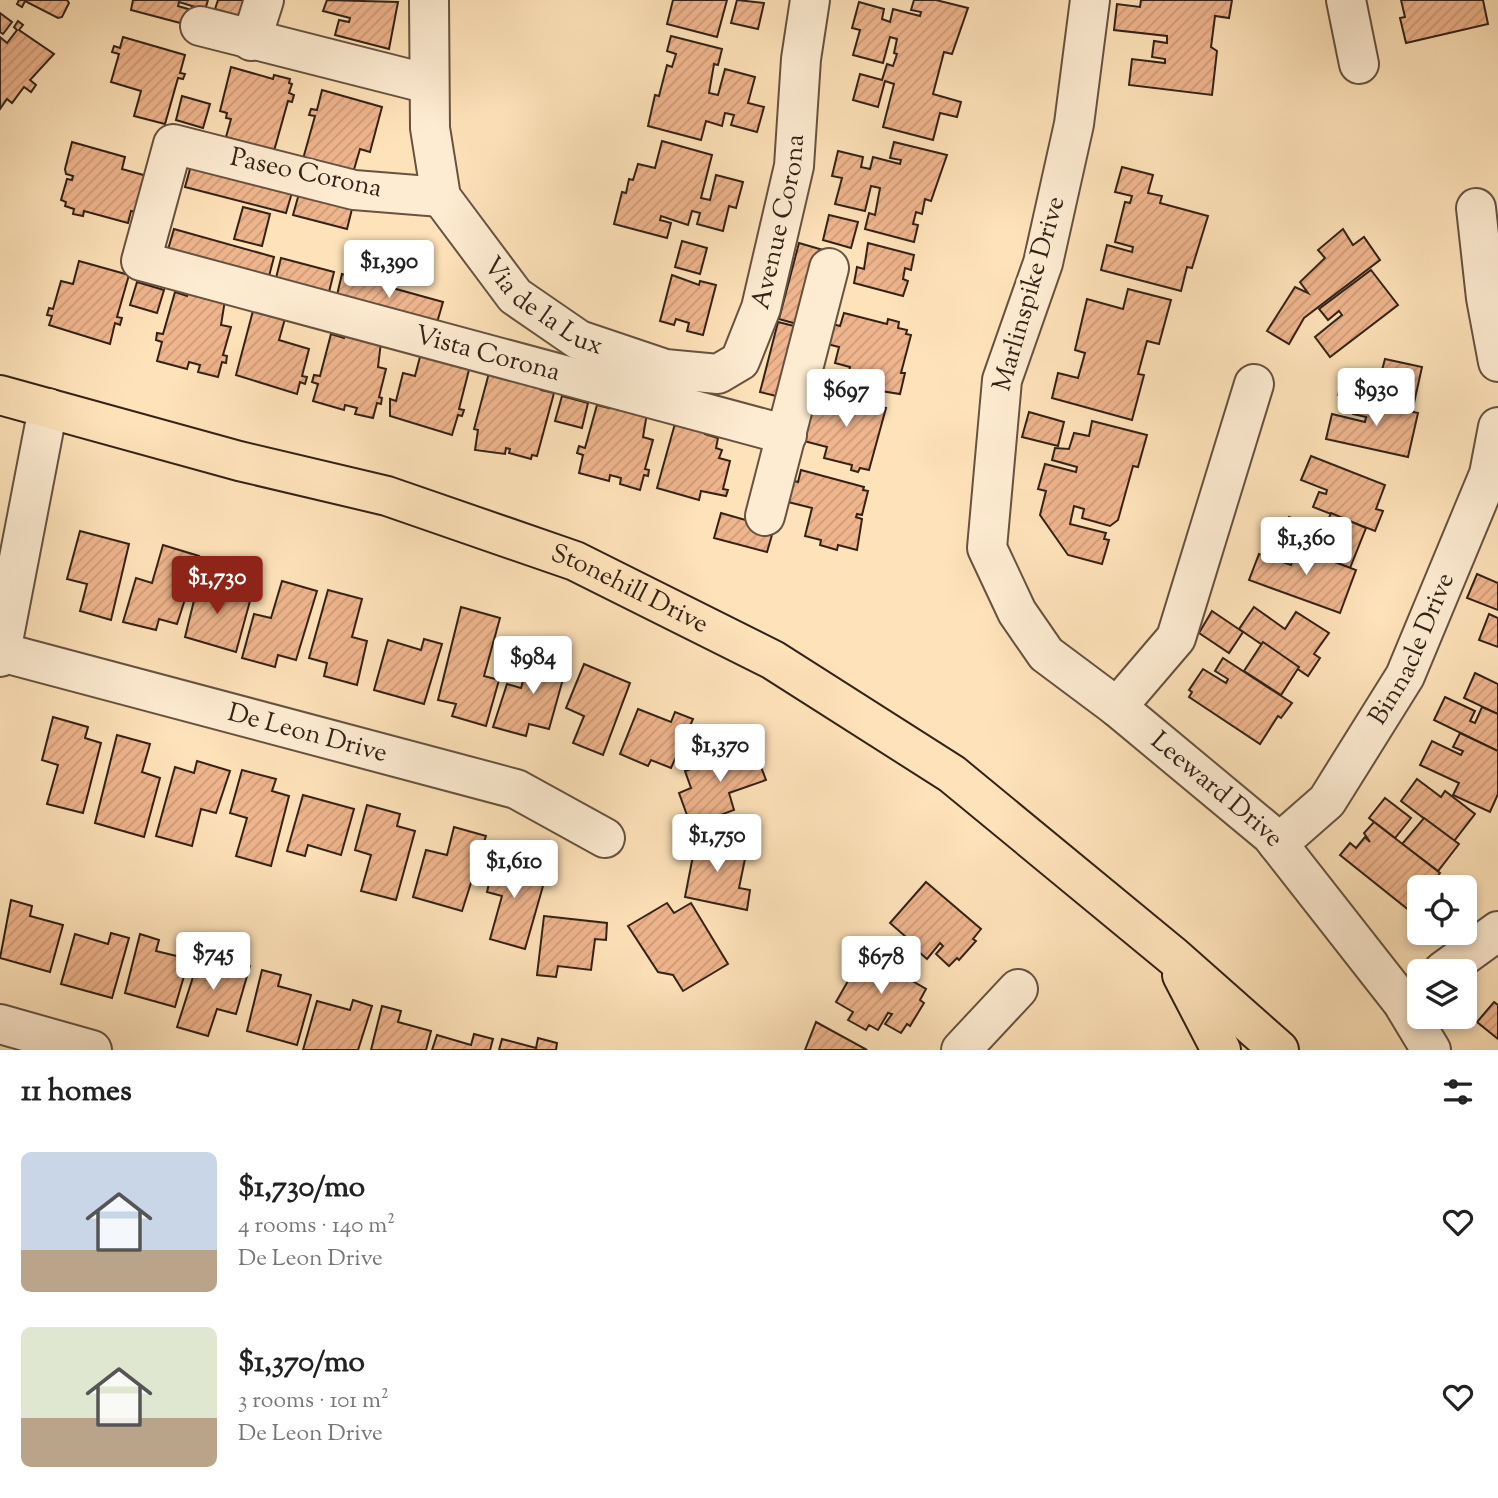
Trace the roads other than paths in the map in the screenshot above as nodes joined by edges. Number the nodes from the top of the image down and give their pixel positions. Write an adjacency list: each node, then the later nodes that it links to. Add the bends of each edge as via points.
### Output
1 (264, 0): 7 (street)
2 (429, 0): 9 (street, Via de la Lux)
3 (810, 0): 16 (street, Avenue Corona, via 794,166 761,309 740,361 718,374)
4 (1090, 0): 22 (street, Marlinspike Drive, via 1074,124 1043,263 1002,380)
5 (1346, 0): 8 (street)
6 (200, 26): 7 (street)
7 (251, 41): 9 (street)
8 (1359, 64)
9 (429, 84): 11 (street, Via de la Lux, via 430,128)
10 (173, 144): 11 (street, Paseo Corona, via 354,190); 16 (street, Vista Corona, via 141,261)
11 (441, 197): 16 (street, Via de la Lux, via 515,296 579,340)
12 (1476, 208): 14 (street)
13 (829, 268): 20 (street)
14 (1498, 362)
15 (1254, 384): 24 (street, via 1176,638)
16 (660, 385): 20 (street, Vista Corona)
17 (0, 395): 18 (main road, Stonehill Drive)
18 (48, 408): 23 (street); 28 (main road, Stonehill Drive, via 387,496 575,561 773,660 952,774)
19 (1498, 427): 26 (street, Binnacle Drive, via 1489,474 1405,676 1327,801)
20 (787, 435): 21 (street)
21 (765, 516)
22 (987, 548): 24 (street, Leeward Drive, via 1017,612 1046,654)
23 (0, 654): 25 (street, De Leon Drive, via 516,789)
24 (1117, 707): 26 (street, Leeward Drive)
25 (605, 838)
26 (1278, 844): 31 (street, Leeward Drive)
27 (1498, 930): 29 (street)
28 (1174, 957): 36 (main road, Stonehill Drive); 37 (main road, Stonehill Drive)
29 (1459, 959)
30 (1018, 989): 35 (street)
31 (1407, 990)
32 (0, 1024): 34 (street)
33 (1423, 1029): 38 (street, Leeward Drive)
34 (92, 1050)
35 (961, 1050)
36 (1221, 1050)
37 (1279, 1050)
38 (1431, 1050)

